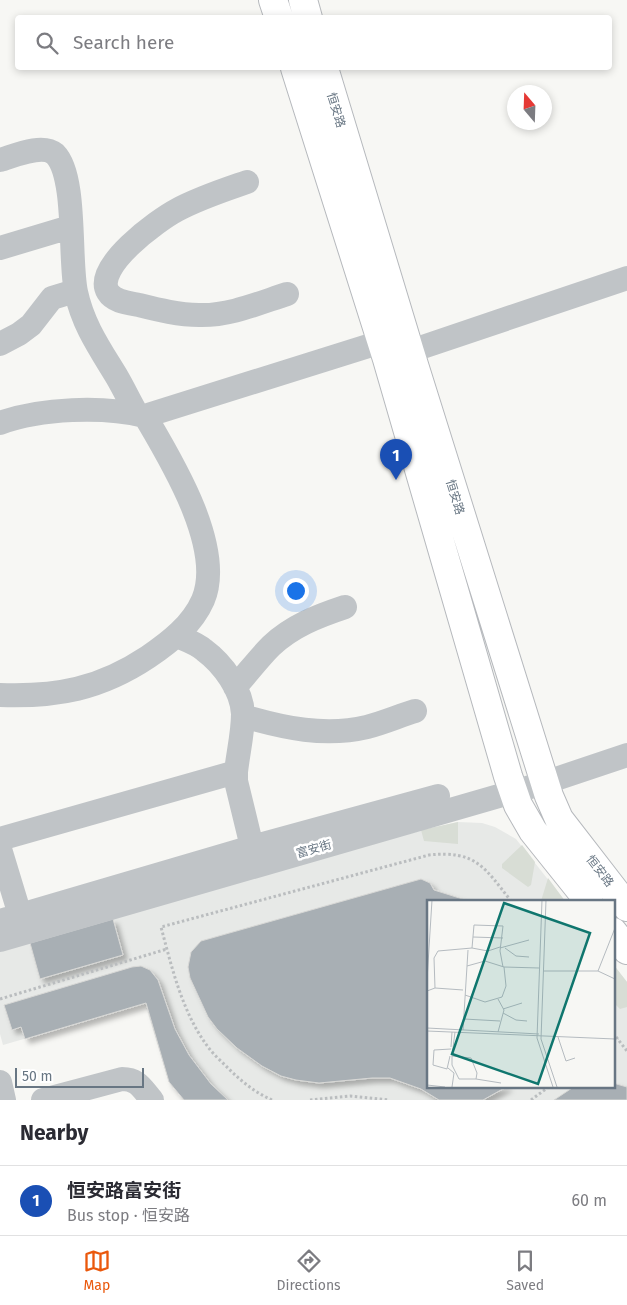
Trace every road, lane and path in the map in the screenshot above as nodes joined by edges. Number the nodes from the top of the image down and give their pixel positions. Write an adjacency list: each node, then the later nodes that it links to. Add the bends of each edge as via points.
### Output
1 (273, 0): 3 (main road)
2 (303, 0): 4 (main road)
3 (278, 15)
4 (307, 15)
5 (296, 70): 16 (main road, 恒安路)
6 (324, 70): 16 (main road, 恒安路)
7 (0, 160): 9 (street, via 35,150 54,154 61,164 69,193)
8 (248, 182): 12 (street, via 192,202 158,222 114,262)
9 (70, 227): 10 (street); 13 (street)
10 (0, 248)
11 (627, 278): 16 (street)
12 (106, 287): 13 (street); 14 (street, via 120,301 179,314 200,315 220,314)
13 (76, 294): 15 (street, via 52,298 31,325); 17 (street, via 82,318)
14 (288, 294)
15 (0, 344)
16 (393, 351): 17 (street); 28 (main road, 恒安路); 29 (main road, 恒安路)
17 (141, 415): 18 (street, via 117,411 65,411 25,415); 20 (street, via 185,487 205,549 207,583 204,598)
18 (0, 423)
19 (346, 607): 21 (street, via 309,620 284,636)
20 (176, 636): 21 (street, via 198,645 212,656); 22 (street, via 141,661 102,682 50,694)
21 (235, 687): 24 (street)
22 (0, 695)
23 (415, 710): 24 (street, via 369,727 338,732 299,730)
24 (243, 716): 27 (street)
25 (627, 750): 28 (street, 富安街)
26 (627, 756): 28 (street, 富安街)
27 (236, 772): 30 (street); 31 (street)
28 (542, 776): 29 (street, 富安街); 35 (main road, 恒安路, via 559,818)
29 (511, 784): 31 (street, 富安街); 34 (main road, 恒安路, via 518,805 534,831); 38 (street, 富安街)
30 (0, 839)
31 (252, 847): 36 (street, 富安街)
32 (0, 849): 36 (street)
33 (510, 900): 39 (path, via 477,862 462,855 429,855 161,927)
34 (588, 900)
35 (627, 906)
36 (10, 918)
37 (614, 933): 40 (main road)
38 (0, 940)
39 (167, 949): 41 (path); 51 (path, via 188,1013 209,1048 234,1075)
40 (627, 950)
41 (0, 999)
42 (614, 1033): 43 (path)
43 (618, 1038): 44 (path); 45 (path)
44 (614, 1040)
45 (627, 1051)
46 (0, 1082): 48 (street)
47 (547, 1088): 54 (path)
48 (4, 1100)
49 (43, 1100): 50 (street, via 122,1079 135,1080)
50 (152, 1100)
51 (272, 1100)
52 (310, 1100): 53 (path, via 350,1096)
53 (389, 1100)
54 (531, 1100)

